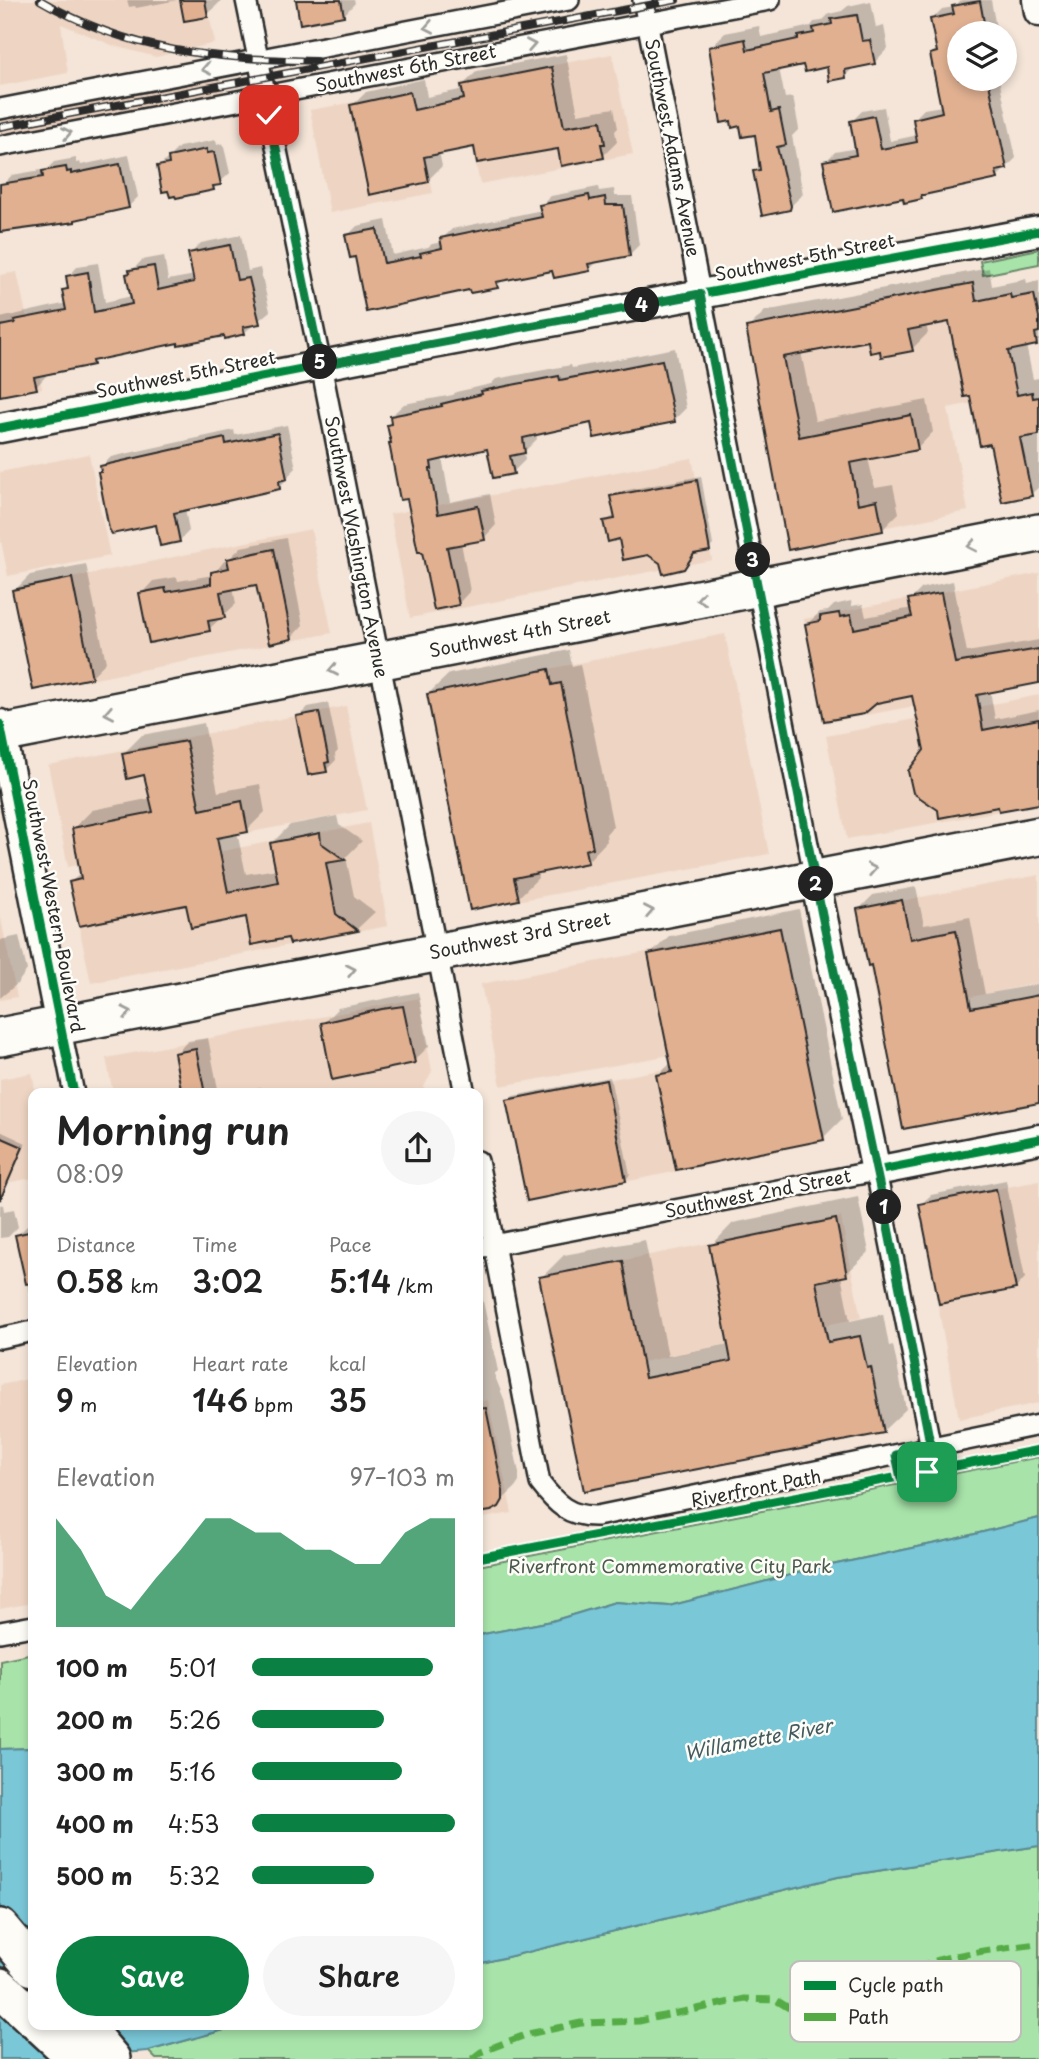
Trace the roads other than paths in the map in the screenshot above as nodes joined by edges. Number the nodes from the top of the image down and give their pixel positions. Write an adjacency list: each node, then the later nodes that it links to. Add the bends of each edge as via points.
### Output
1 (246, 0): 8 (street, Southwest Washington Avenue)
2 (569, 0): 8 (street, Southwest 6th Street, one-way to 8)
3 (643, 0): 7 (street, Southwest Adams Avenue)
4 (770, 0): 7 (street, Southwest 6th Street)
5 (1037, 0): 6 (street)
6 (1039, 12)
7 (647, 23): 9 (street, Southwest 6th Street, one-way to 7); 13 (street, Southwest Adams Avenue)
8 (257, 60): 9 (street, Southwest Washington Avenue); 10 (street, Southwest 6th Street, one-way to 10)
9 (265, 94): 11 (street, Southwest 6th Street, one-way to 9); 14 (street, Southwest Washington Avenue)
10 (0, 109)
11 (0, 146)
12 (1039, 231): 13 (street, Southwest 5th Street)
13 (700, 294): 14 (street, Southwest 5th Street); 17 (street, Southwest Adams Avenue)
14 (321, 365): 15 (street, Southwest 5th Street); 18 (street, Southwest Washington Avenue)
15 (0, 428)
16 (1039, 533): 17 (highway, Southwest 4th Street, one-way to 17)
17 (758, 588): 18 (highway, Southwest 4th Street, one-way to 18); 21 (street, Southwest Adams Avenue)
18 (378, 662): 19 (highway, Southwest 4th Street, one-way to 19); 22 (street, Southwest Washington Avenue)
19 (1, 731): 23 (street, Southwest Western Boulevard)
20 (1039, 836): 21 (highway, Southwest 3rd Street, one-way to 20)
21 (815, 880): 22 (highway, Southwest 3rd Street, one-way to 21); 28 (street, Southwest Adams Avenue)
22 (438, 953): 23 (highway, Southwest 3rd Street, one-way to 22); 26 (street, Southwest Washington Avenue)
23 (60, 1025): 24 (highway, Southwest 3rd Street); 25 (street, Southwest Western Boulevard)
24 (0, 1037)
25 (73, 1088)
26 (464, 1088)
27 (1039, 1139): 28 (street, Southwest 2nd Street)
28 (876, 1171): 30 (street, Southwest 2nd Street); 34 (street, Southwest Adams Avenue)
29 (483, 1215): 30 (street)
30 (486, 1247): 34 (street, via 540,1483 567,1511 597,1516)
31 (28, 1332): 32 (street)
32 (0, 1338)
33 (1039, 1425): 34 (street)
34 (931, 1448)
35 (28, 1627): 36 (street)
36 (0, 1632)
37 (0, 1928): 39 (highway)
38 (0, 1956): 40 (highway)
39 (28, 1961)
40 (28, 1986)
41 (0, 1987): 42 (highway)
42 (28, 2013)
43 (46, 2030): 46 (highway)
44 (70, 2030): 47 (highway)
45 (86, 2030): 48 (highway)
46 (78, 2059)
47 (98, 2059)
48 (111, 2059)

